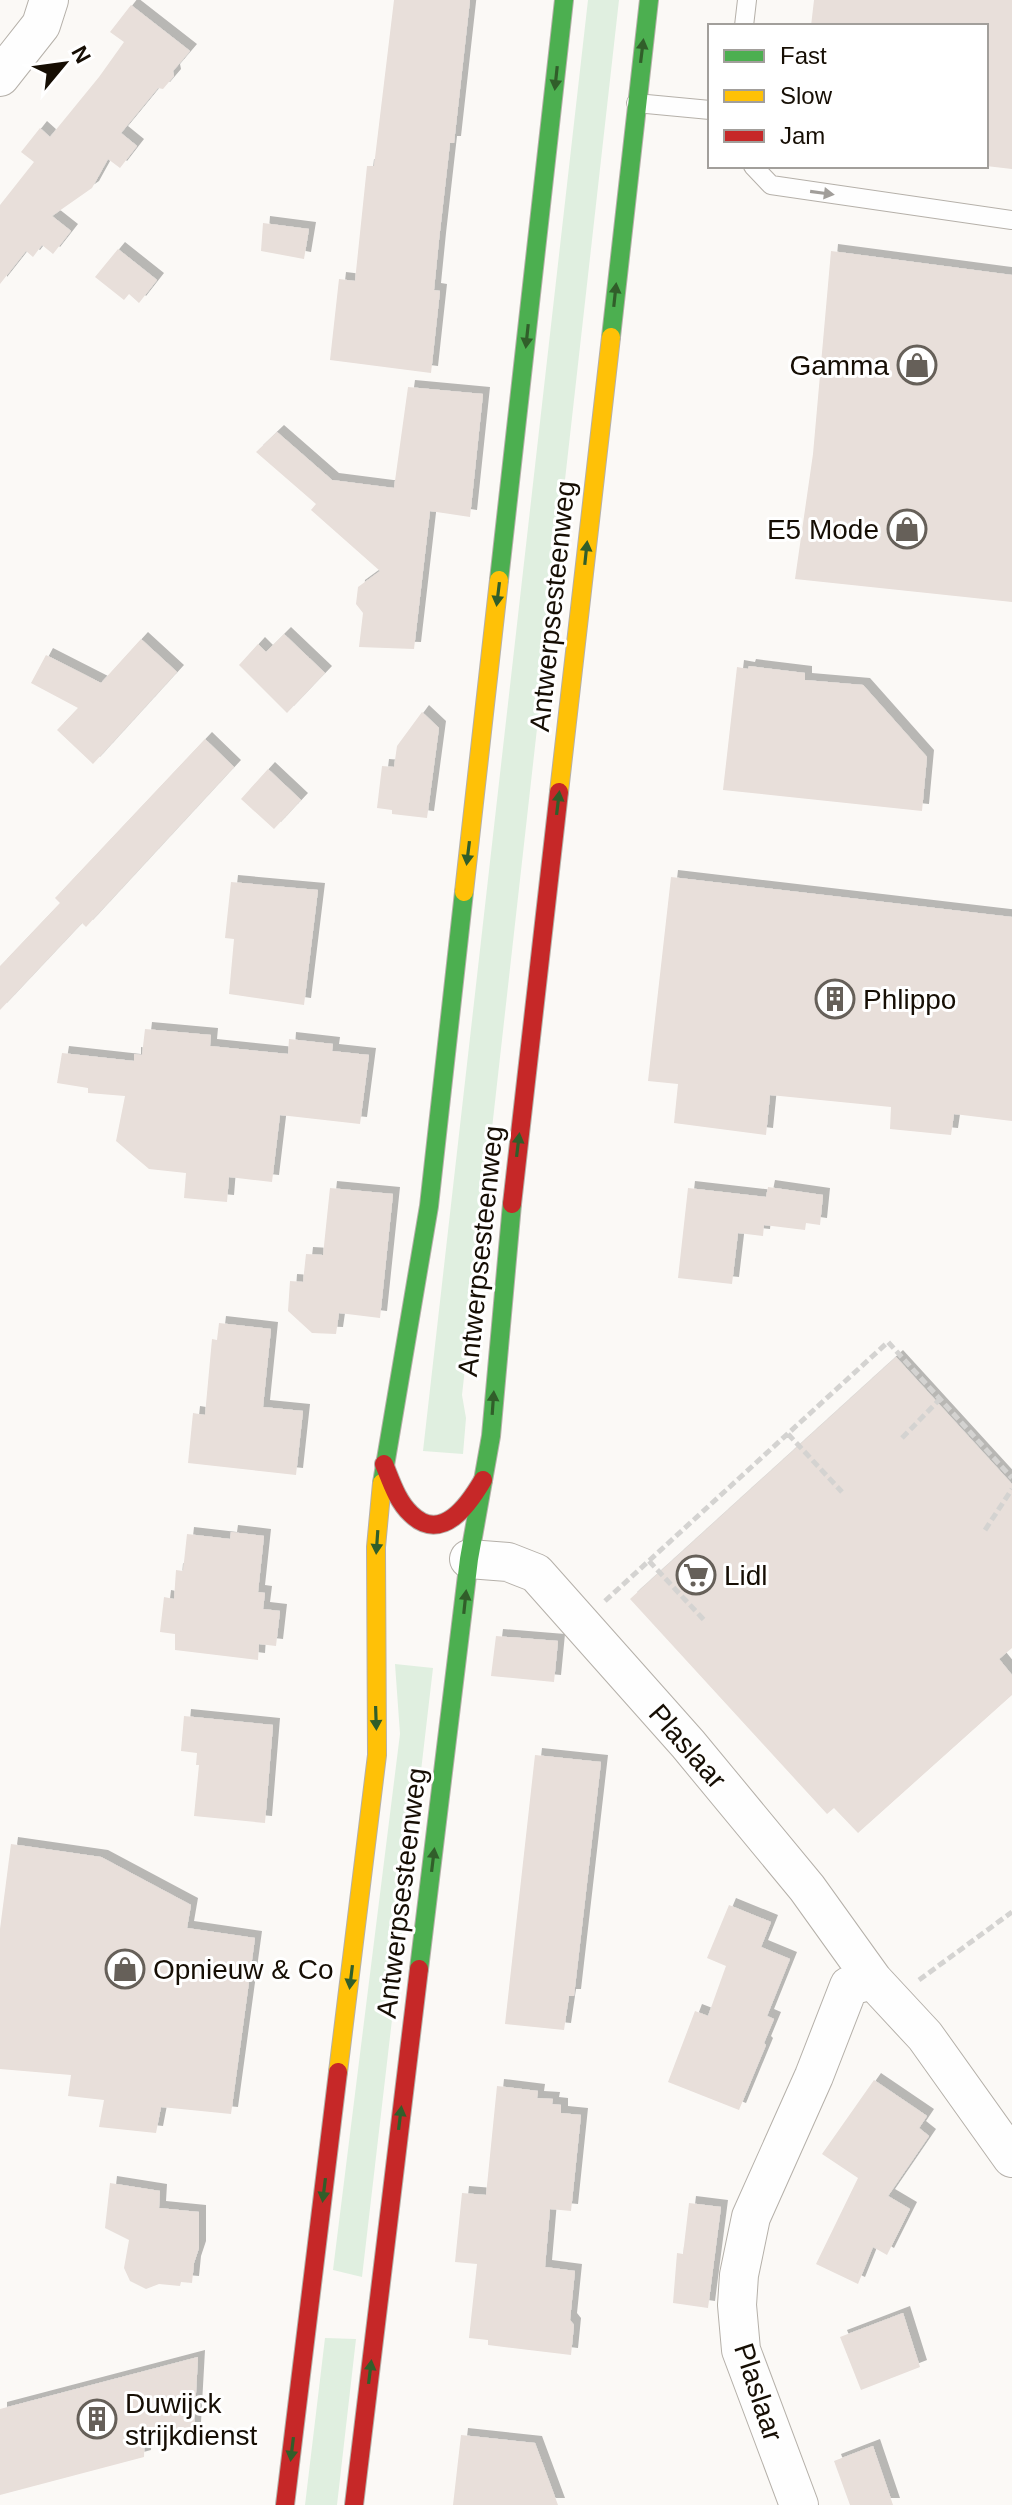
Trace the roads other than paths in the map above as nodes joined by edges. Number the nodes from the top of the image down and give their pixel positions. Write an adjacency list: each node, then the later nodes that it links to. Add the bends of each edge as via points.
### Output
1 (49, 0): 6 (street, via 41,25)
2 (564, 0): 11 (main road, Antwerpsesteenweg, one-way to 11, via 429,1206)
3 (649, 0): 7 (main road, Antwerpsesteenweg, one-way to 3)
4 (747, 0): 5 (lane)
5 (744, 24)
6 (0, 77)
7 (636, 103): 8 (lane); 12 (main road, Antwerpsesteenweg, one-way to 7)
8 (706, 113)
9 (755, 168): 10 (lane, one-way to 10, via 771,185)
10 (1012, 220)
11 (384, 1464): 12 (main road, via 405,1508 416,1520 432,1525 462,1512); 16 (main road, Antwerpsesteenweg, one-way to 16, via 376,1547 377,1755)
12 (483, 1480): 13 (main road, Antwerpsesteenweg)
13 (469, 1559): 14 (street, Plaslaar, via 508,1562 536,1573 688,1744); 17 (main road, Antwerpsesteenweg, one-way to 13)
14 (883, 1990): 15 (street, Plaslaar, via 942,2059); 22 (street, Plaslaar, via 849,1986 751,2217 741,2261 741,2350)
15 (1012, 2158)
16 (314, 2272): 18 (main road); 20 (main road, Antwerpsesteenweg, one-way to 20)
17 (379, 2288): 19 (main road); 21 (main road, Antwerpsesteenweg, one-way to 17)
18 (331, 2302)
19 (357, 2306)
20 (285, 2505)
21 (354, 2505)
22 (799, 2505)

